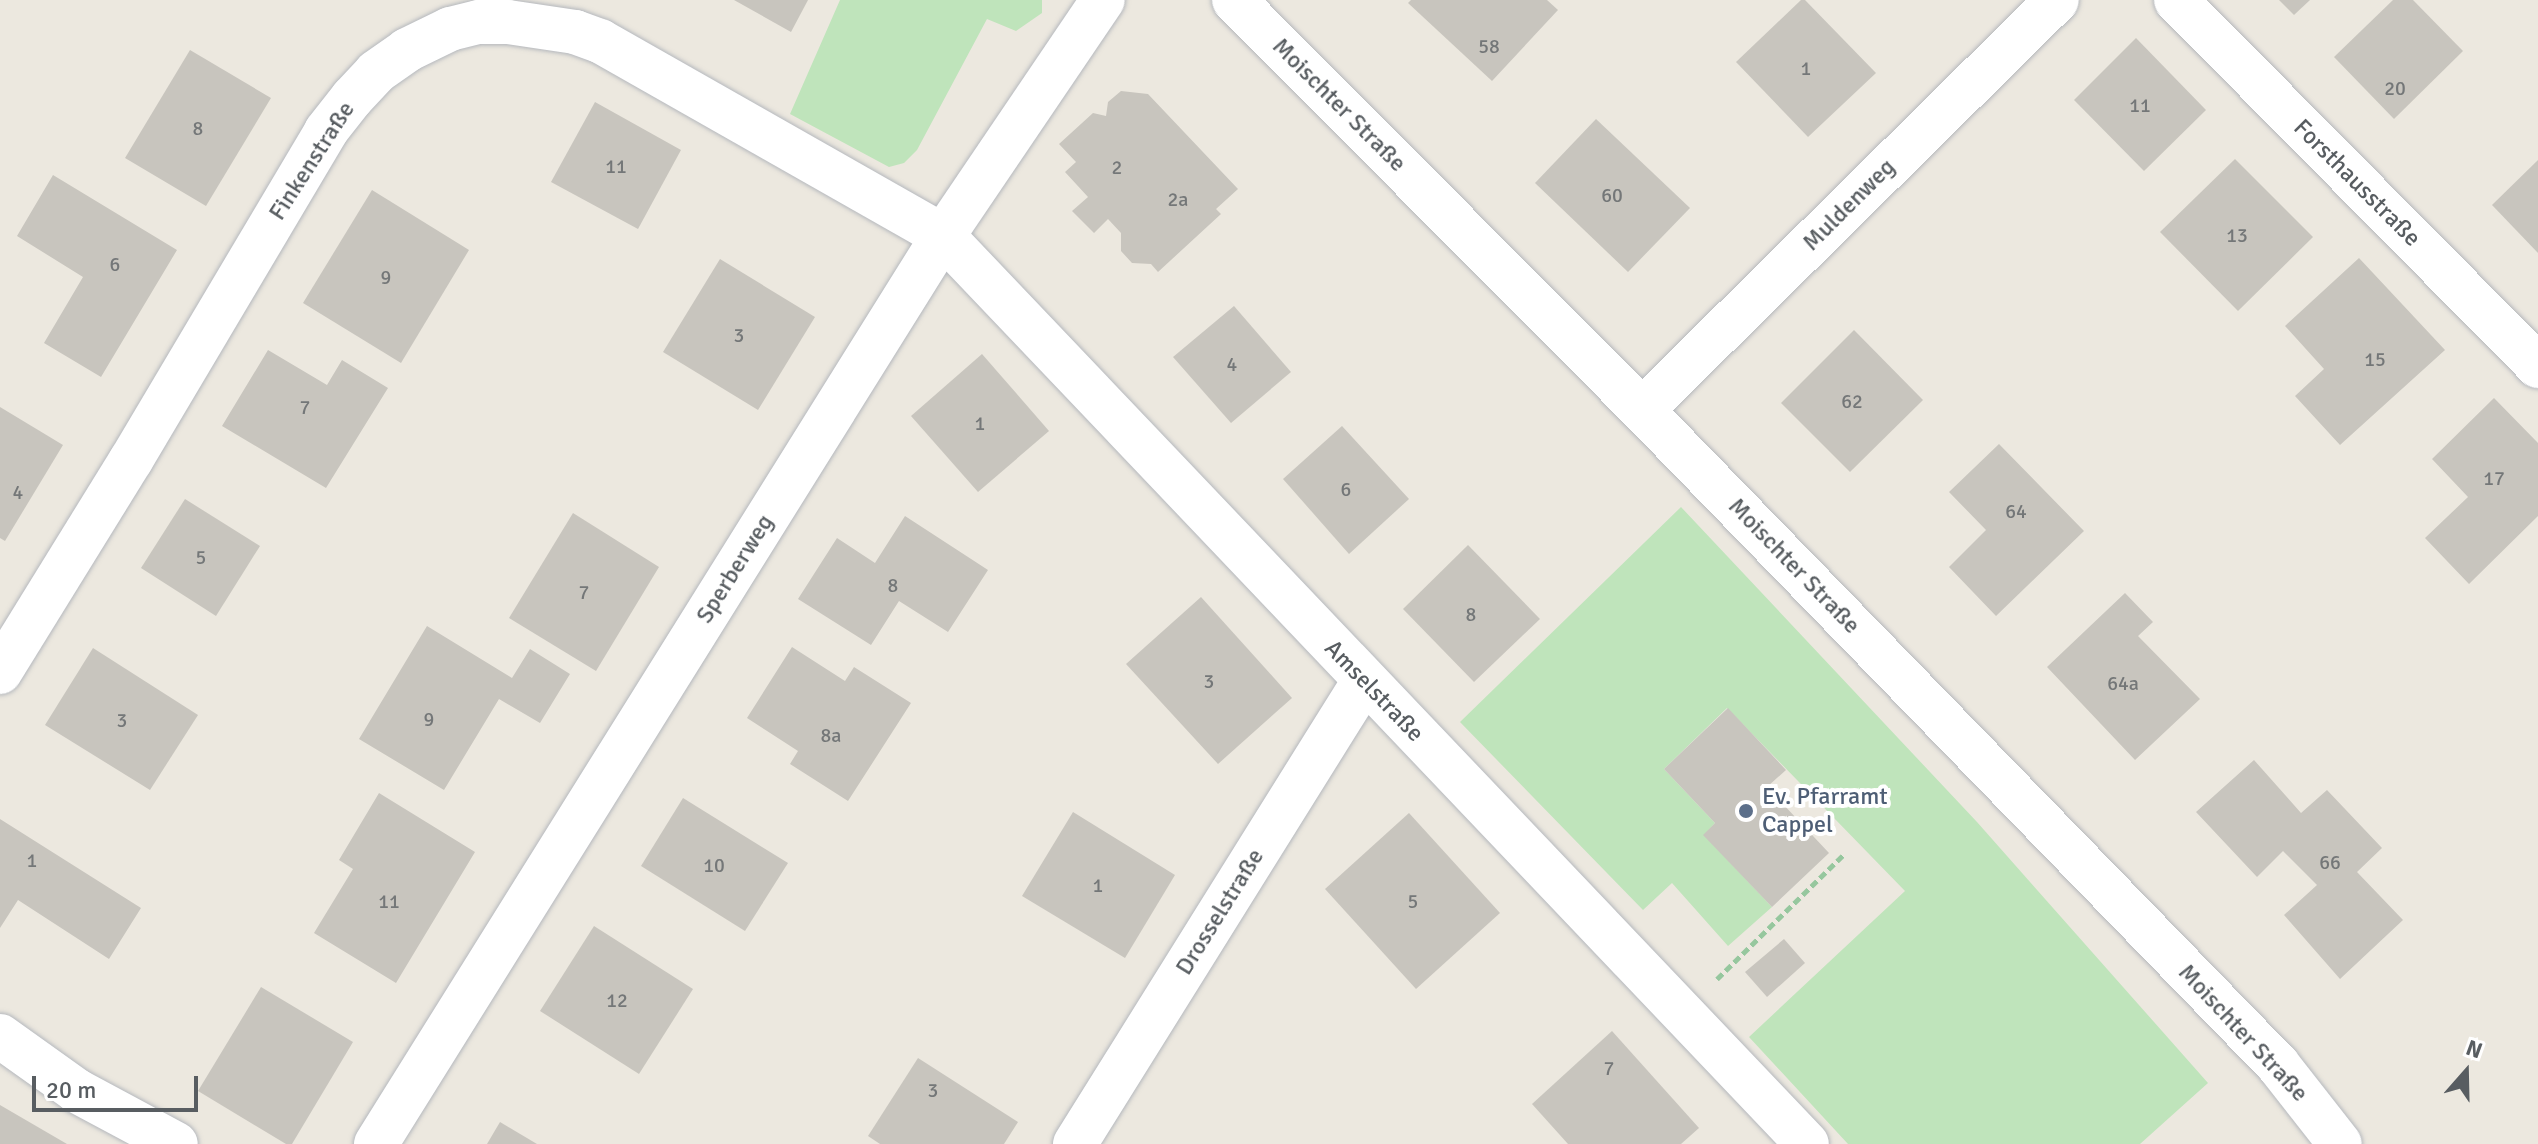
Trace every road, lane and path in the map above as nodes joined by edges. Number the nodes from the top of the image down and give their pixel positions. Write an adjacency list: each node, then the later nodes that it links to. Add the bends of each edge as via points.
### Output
1 (1103, 0): 5 (street, Sperberweg)
2 (1234, 0): 7 (street, Moischter Straße)
3 (2057, 0): 7 (street, Muldenweg)
4 (2176, 0): 6 (street, Forsthausstraße)
5 (943, 236): 8 (street, Finkenstraße, via 600,41 508,22 479,22 428,37 376,72 326,131); 9 (street, Amselstraße); 14 (street, Sperberweg)
6 (2538, 366)
7 (1642, 410): 17 (street, Moischter Straße, via 2278,1065)
8 (0, 672)
9 (1364, 681): 11 (street, Amselstraße); 15 (street, Drosselstraße)
10 (1844, 854): 11 (path)
11 (1682, 1013): 16 (street, Amselstraße)
12 (0, 1036): 13 (street, via 77,1091)
13 (176, 1144)
14 (376, 1144)
15 (1075, 1144)
16 (1807, 1144)
17 (2340, 1144)

